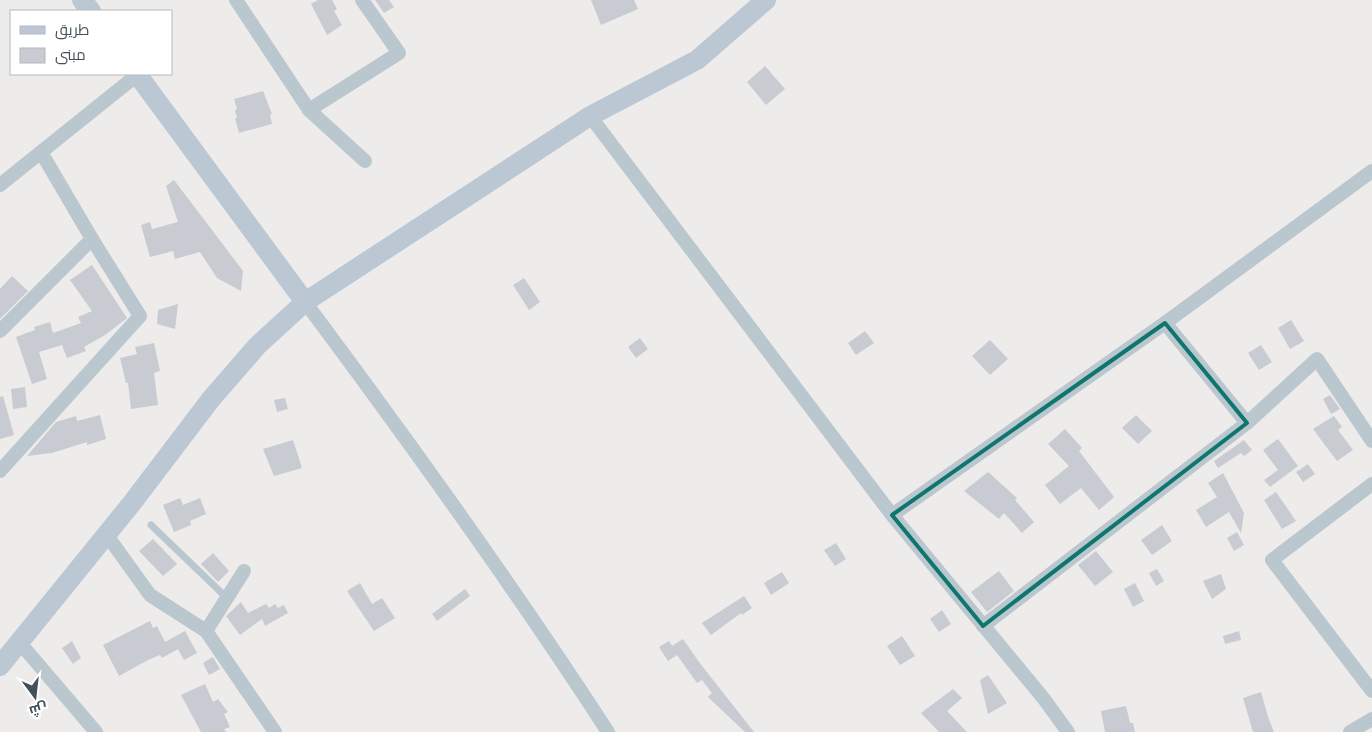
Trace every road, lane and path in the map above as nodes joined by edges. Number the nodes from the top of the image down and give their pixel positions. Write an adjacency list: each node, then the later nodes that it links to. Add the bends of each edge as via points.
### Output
1 (82, 0): 5 (street)
2 (236, 0): 8 (street)
3 (362, 0): 8 (street, via 399,53)
4 (766, 0): 9 (street, via 697,60)
5 (90, 10)
6 (136, 75): 10 (street)
7 (138, 75): 15 (street)
8 (309, 110): 11 (street)
9 (590, 116): 15 (street); 22 (street)
10 (41, 152): 13 (street); 14 (street)
11 (364, 161)
12 (1372, 171): 16 (street)
13 (0, 185)
14 (92, 239): 17 (street); 20 (street, via 140,316)
15 (305, 302): 24 (street, via 257,346 211,399); 35 (street, via 468,523 530,611)
16 (1165, 323): 18 (street); 22 (street)
17 (0, 331)
18 (1247, 423): 19 (street, via 1317,359); 27 (street)
19 (1372, 441)
20 (0, 471)
21 (1372, 484): 31 (street, via 1272,560)
22 (892, 515): 27 (street)
23 (151, 525): 26 (lane)
24 (106, 534): 28 (street, via 150,595); 29 (street)
25 (244, 571): 26 (street)
26 (227, 598): 28 (street)
27 (983, 626): 36 (street)
28 (206, 631): 34 (street)
29 (20, 642): 30 (street); 33 (street)
30 (0, 666)
31 (1372, 691)
32 (1372, 719): 37 (street)
33 (96, 732)
34 (275, 732)
35 (608, 732)
36 (1068, 732)
37 (1350, 732)

